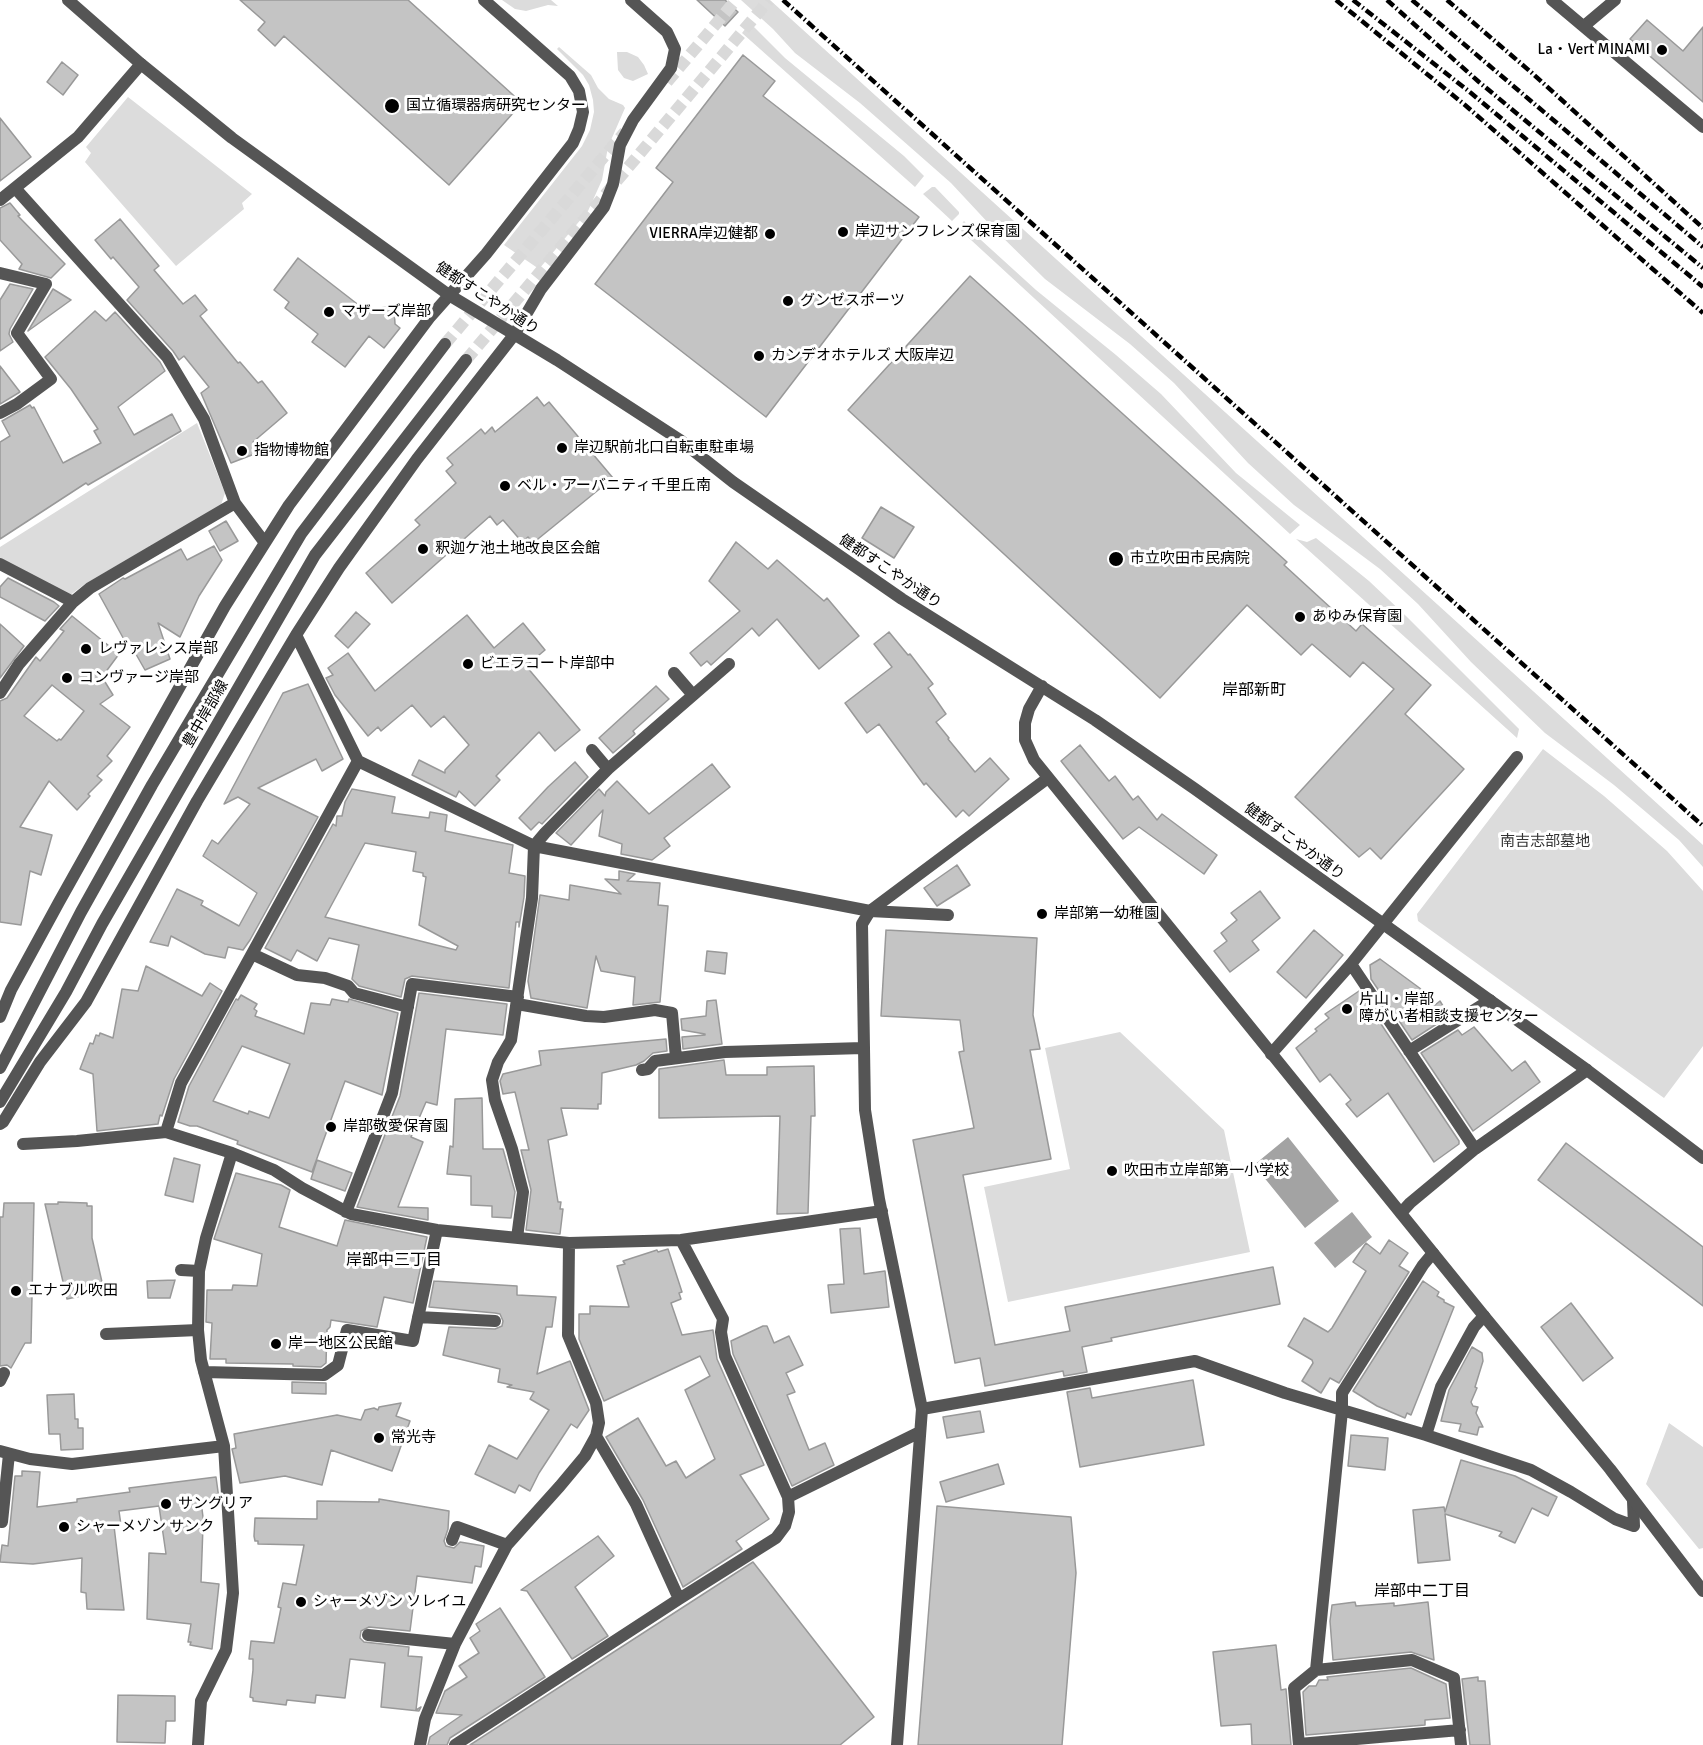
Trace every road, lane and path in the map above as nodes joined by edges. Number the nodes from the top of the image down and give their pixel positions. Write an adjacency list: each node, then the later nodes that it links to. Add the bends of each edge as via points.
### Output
1 (68, 0): 7 (street, 健都すこやか通り)
2 (484, 0): 12 (street, via 570,76 579,91 583,112 573,143 486,254)
3 (631, 0): 13 (street, via 667,32 675,49 671,69 633,120 620,145 604,207 541,289)
4 (1552, 0): 6 (street)
5 (1615, 0): 6 (street)
6 (1584, 26): 8 (street)
7 (141, 64): 9 (street, via 78,137); 12 (street, 健都すこやか通り, via 232,138)
8 (1703, 127)
9 (15, 188): 10 (street); 17 (street, via 167,357 204,419)
10 (0, 200)
11 (0, 273): 16 (street, via 46,284 17,333 51,379)
12 (448, 295): 13 (street, 健都すこやか通り); 18 (street, via 289,505)
13 (513, 335): 21 (street, via 417,459); 24 (street, 健都すこやか通り, via 680,440 718,471 902,599)
14 (445, 344): 46 (street, 豊中岸部線, via 301,534 152,785)
15 (466, 360): 49 (street, 豊中岸部線, via 315,555)
16 (0, 413)
17 (235, 503): 18 (street); 20 (street, via 90,588)
18 (265, 543): 41 (street, via 225,606 58,902)
19 (0, 564): 20 (street)
20 (73, 602): 25 (street, via 19,664)
21 (296, 635): 29 (street); 50 (street, via 197,801 86,1002 40,1062)
22 (729, 664): 26 (street)
23 (674, 673): 26 (street)
24 (1042, 686): 31 (street, via 1026,716 1024,735 1034,760); 35 (street, 健都すこやか通り, via 1195,789)
25 (0, 693)
26 (693, 695): 30 (street)
27 (592, 750): 30 (street)
28 (1517, 757): 35 (street)
29 (358, 761): 32 (street); 36 (street)
30 (608, 769): 32 (street)
31 (1048, 778): 33 (street); 44 (street)
32 (534, 846): 33 (street); 39 (street, via 532,897)
33 (870, 911): 34 (street); 42 (street, via 862,924)
34 (948, 915)
35 (1383, 924): 37 (street); 38 (street, 健都すこやか通り)
36 (252, 954): 40 (street, via 297,975 325,978 353,989 354,993); 51 (street, via 181,1083)
37 (1351, 964): 43 (street); 44 (street)
38 (1490, 1000): 43 (street); 48 (street, 健都すこやか通り)
39 (517, 1001): 40 (street, via 412,984); 45 (street, via 586,1016 655,1010 672,1013); 60 (street, via 511,1040 492,1080 523,1192)
40 (408, 1007): 57 (street, via 392,1093)
41 (0, 1017)
42 (863, 1048): 45 (street, via 747,1051); 56 (street, via 865,1110)
43 (1409, 1051): 53 (street)
44 (1271, 1054): 58 (street)
45 (676, 1058): 47 (street, via 655,1060)
46 (0, 1068)
47 (642, 1070)
48 (1587, 1070): 53 (street); 55 (street, 健都すこやか通り)
49 (0, 1102)
50 (0, 1124)
51 (166, 1132): 52 (street); 54 (street)
52 (23, 1144)
53 (1475, 1149): 58 (street)
54 (232, 1153): 57 (street, via 274,1170); 65 (street)
55 (1703, 1158)
56 (882, 1211): 61 (street); 72 (street)
57 (346, 1212): 59 (street)
58 (1401, 1213): 63 (street)
59 (437, 1230): 60 (street); 67 (street)
60 (517, 1238): 62 (street)
61 (681, 1239): 62 (street); 79 (street, via 723,1319 725,1356)
62 (568, 1243): 76 (street, via 568,1335 596,1402)
63 (1433, 1253): 66 (street); 73 (street, via 1342,1393)
64 (181, 1270): 65 (street)
65 (199, 1271): 69 (street)
66 (1484, 1316): 75 (street, via 1441,1387); 80 (street)
67 (418, 1317): 68 (street); 71 (street, via 413,1341 347,1330 338,1365 324,1375)
68 (495, 1321)
69 (198, 1330): 70 (street); 71 (street)
70 (106, 1334)
71 (204, 1372): 77 (street)
72 (922, 1408): 73 (street, via 1195,1361); 74 (street)
73 (1342, 1411): 75 (street); 88 (street)
74 (921, 1432): 79 (street); 94 (street)
75 (1426, 1435): 80 (street, via 1531,1470 1634,1526)
76 (596, 1436): 83 (street, via 585,1456); 85 (street, via 636,1504)
77 (224, 1446): 78 (street, via 72,1464); 91 (street, via 233,1593 226,1650 201,1701)
78 (4, 1452): 81 (street)
79 (788, 1497): 85 (street, via 788,1520 776,1538)
80 (1633, 1501): 84 (street)
81 (3, 1522)
82 (452, 1540): 83 (street, via 457,1527)
83 (507, 1545): 87 (street)
84 (1703, 1591)
85 (679, 1599): 93 (street)
86 (368, 1635): 87 (street)
87 (455, 1644): 92 (street, via 425,1719)
88 (1316, 1670): 89 (street, via 1412,1660 1444,1673 1454,1678); 90 (street, via 1294,1688)
89 (1460, 1730): 90 (street); 95 (street)
90 (1299, 1744)
91 (198, 1745)
92 (420, 1745)
93 (455, 1745)
94 (897, 1745)
95 (1461, 1745)

